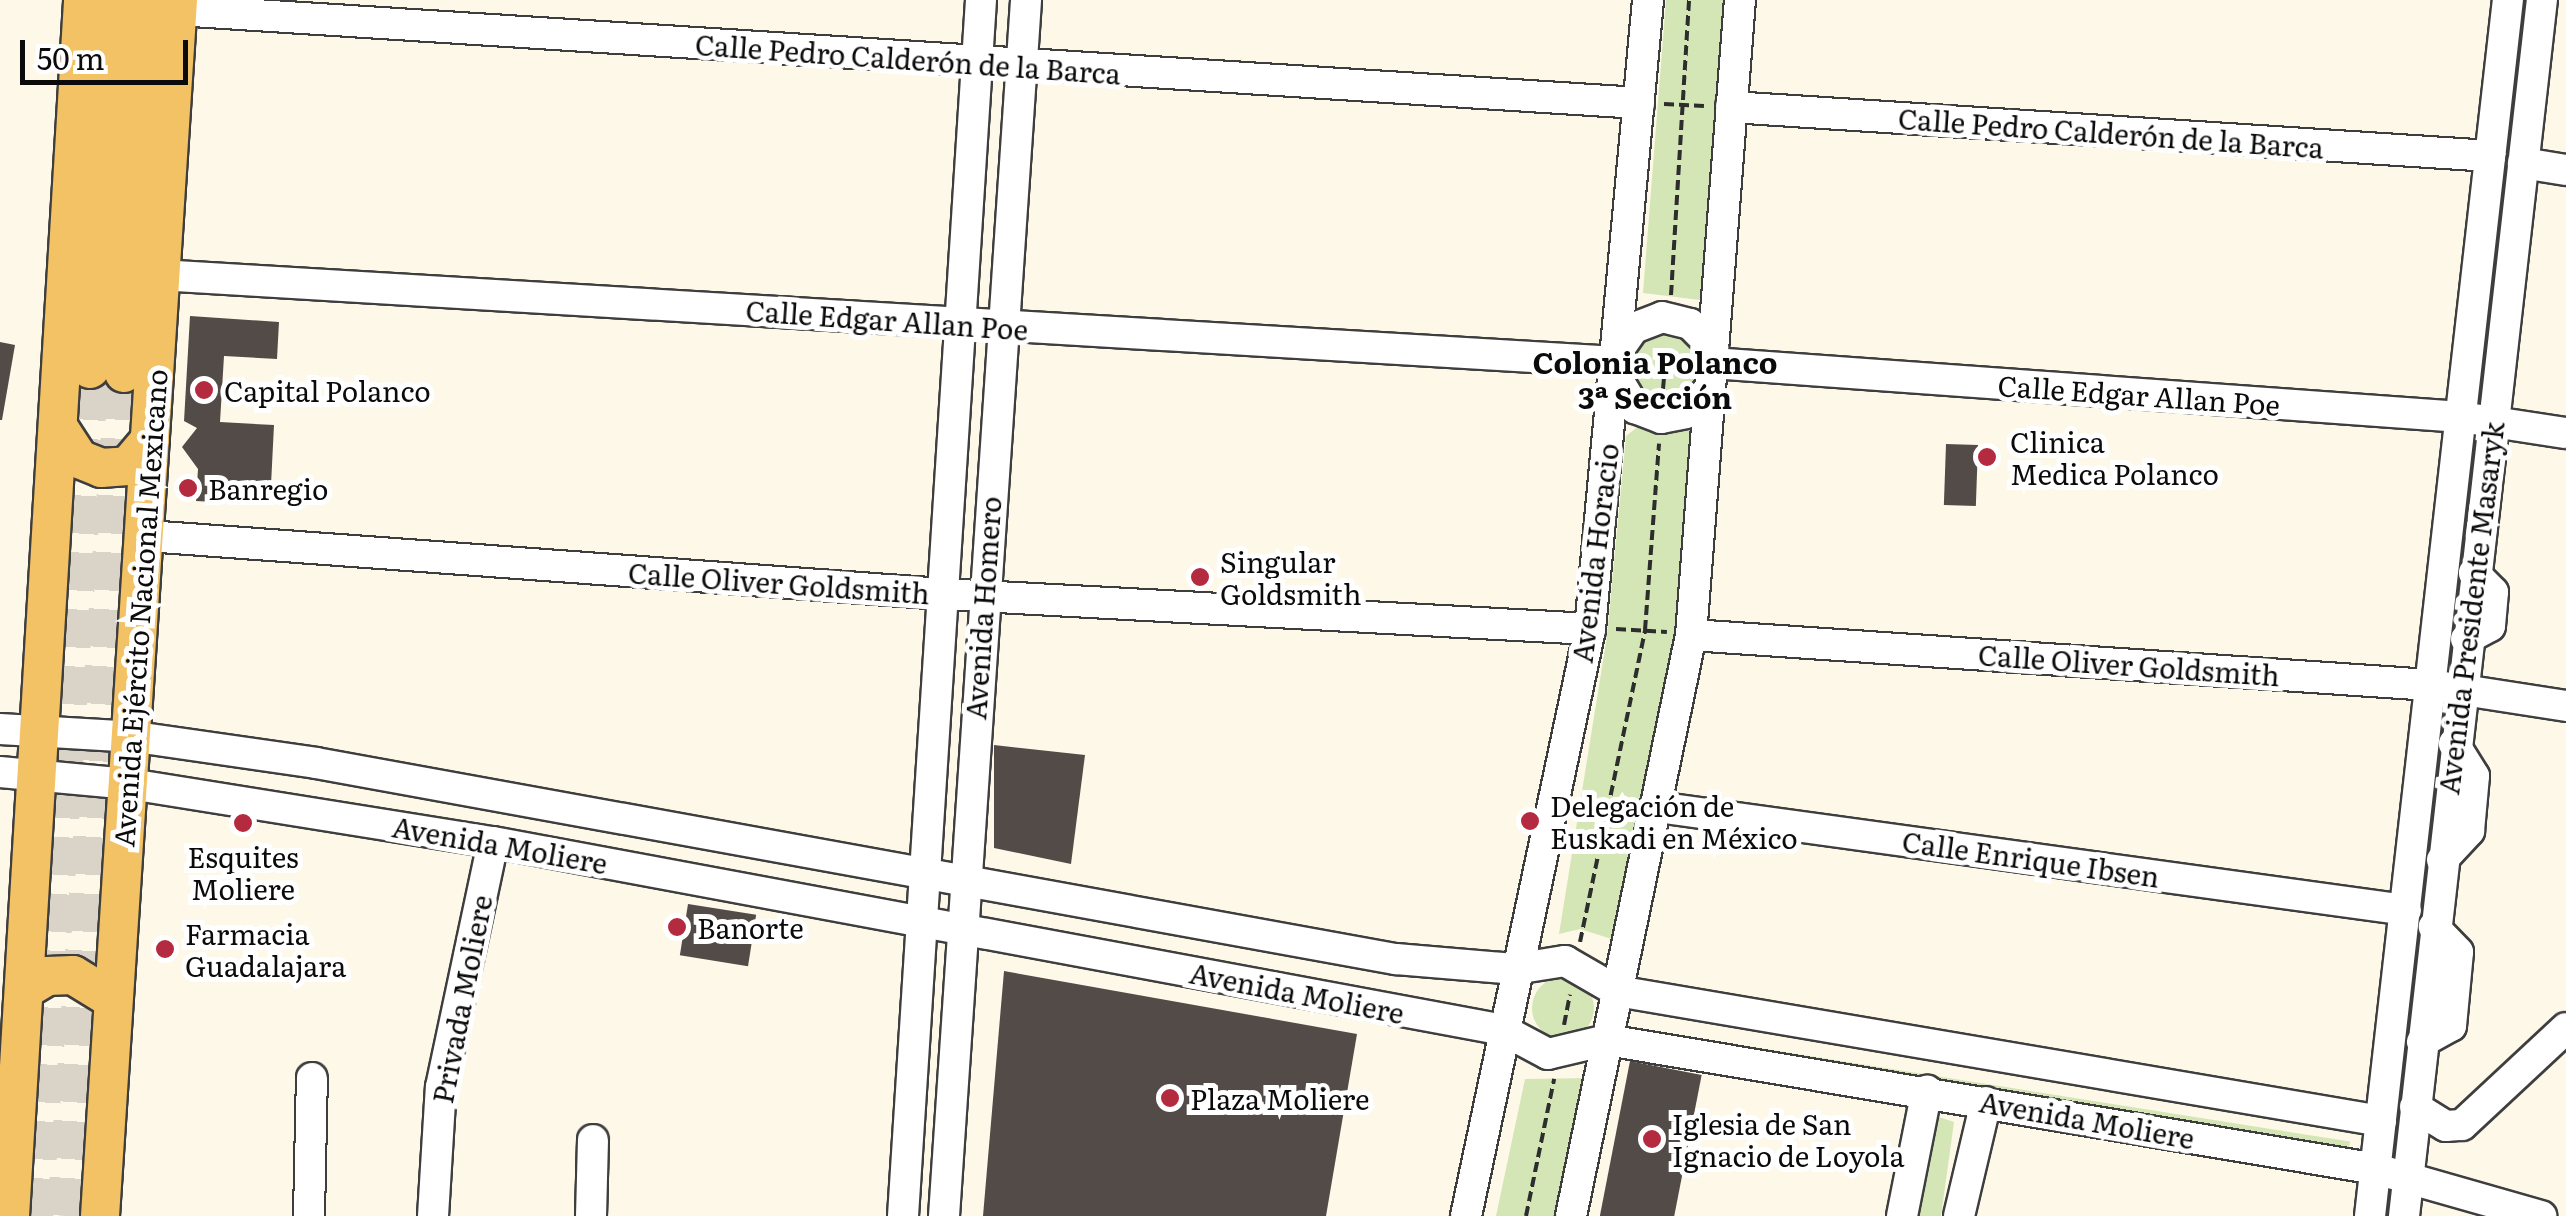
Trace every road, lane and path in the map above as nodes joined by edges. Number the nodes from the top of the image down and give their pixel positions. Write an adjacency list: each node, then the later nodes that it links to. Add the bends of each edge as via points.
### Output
1 (83, 0): 28 (main road)
2 (115, 0): 10 (main road, Avenida Ejército Nacional Mexicano, via 107,371)
3 (981, 0): 11 (street, Avenida Homero)
4 (1026, 0): 12 (street, Avenida Homero)
5 (1648, 0): 13 (street, Avenida Horacio)
6 (1689, 0): 14 (path)
7 (1740, 0): 15 (street)
8 (2508, 0): 16 (street, Avenida Presidente Masaryk)
9 (2542, 0): 17 (street, Avenida Presidente Masaryk)
10 (168, 3): 11 (street, Calle Pedro Calderón de la Barca); 19 (main road, Avenida Ejército Nacional Mexicano)
11 (977, 63): 12 (street, Calle Pedro Calderón de la Barca); 21 (street, Avenida Homero)
12 (1021, 66): 13 (street, Calle Pedro Calderón de la Barca); 22 (street, Avenida Homero)
13 (1639, 103): 14 (path); 23 (street, Avenida Horacio)
14 (1683, 105): 15 (path); 20 (path)
15 (1732, 107): 16 (street, Calle Pedro Calderón de la Barca); 24 (street)
16 (2492, 142): 25 (street, Avenida Presidente Masaryk)
17 (2522, 163): 18 (street); 27 (street, Avenida Presidente Masaryk)
18 (2566, 170)
19 (159, 275): 21 (street, Calle Edgar Allan Poe); 30 (main road, Avenida Ejército Nacional Mexicano)
20 (1669, 318): 23 (street, via 1642,323); 24 (street, via 1690,324); 26 (path)
21 (960, 322): 22 (street, Calle Edgar Allan Poe); 32 (street, Avenida Homero)
22 (1000, 326): 23 (street, Calle Edgar Allan Poe); 33 (street, Avenida Homero)
23 (1616, 363): 26 (street, via 1635,408); 34 (street, Avenida Horacio)
24 (1712, 366): 25 (street, Calle Edgar Allan Poe); 26 (street, via 1686,413); 36 (street)
25 (2461, 417): 27 (street, Calle Edgar Allan Poe); 37 (street, Avenida Presidente Masaryk, via 2448,539)
26 (1661, 418): 35 (path)
27 (2492, 422): 29 (street, Calle Edgar Allan Poe); 37 (street, Avenida Presidente Masaryk, via 2466,639)
28 (59, 428): 30 (main road, via 79,460 101,468 128,466); 40 (main road)
29 (2566, 432)
30 (150, 440): 31 (main road, Avenida Ejército Nacional Mexicano)
31 (147, 536): 32 (street, Calle Oliver Goldsmith); 41 (main road, Avenida Ejército Nacional Mexicano)
32 (942, 594): 33 (street, Calle Oliver Goldsmith); 49 (street, Avenida Homero)
33 (982, 596): 34 (street, Calle Oliver Goldsmith); 50 (street, Avenida Homero)
34 (1590, 629): 35 (path); 55 (street, Avenida Horacio)
35 (1645, 630): 36 (path); 54 (path)
36 (1691, 635): 37 (street, Calle Oliver Goldsmith); 46 (street)
37 (2446, 687): 38 (street, Calle Oliver Goldsmith); 51 (street, Avenida Presidente Masaryk); 66 (street, Avenida Presidente Masaryk, via 2454,744)
38 (2566, 706)
39 (0, 729): 40 (street, Avenida Moliere)
40 (43, 732): 41 (street, Avenida Moliere); 44 (main road)
41 (136, 737): 42 (street, Avenida Moliere); 45 (main road, Avenida Ejército Nacional Mexicano)
42 (316, 763): 47 (street); 49 (street, Avenida Moliere)
43 (0, 772): 44 (street, Avenida Moliere)
44 (40, 775): 45 (street, Avenida Moliere); 56 (main road)
45 (130, 784): 47 (street, Avenida Moliere); 58 (main road, Avenida Ejército Nacional Mexicano)
46 (1657, 807): 51 (street, Calle Enrique Ibsen); 57 (street)
47 (305, 809): 48 (street, Avenida Moliere)
48 (493, 842): 52 (street, Avenida Moliere); 74 (street, Privada Moliere, via 441,1087)
49 (924, 878): 50 (street, Avenida Moliere); 52 (street, Avenida Homero)
50 (964, 886): 53 (street, Avenida Homero); 55 (street, Avenida Moliere, via 1396,959)
51 (2406, 910): 67 (street, Avenida Presidente Masaryk)
52 (922, 922): 53 (street, Avenida Moliere); 76 (street, Avenida Homero)
53 (962, 929): 60 (street, Avenida Moliere); 77 (street, Avenida Homero)
54 (1576, 963): 55 (street, Avenida Moliere, via 1546,960); 57 (street, Avenida Moliere); 62 (path)
55 (1515, 969): 60 (street, Avenida Horacio)
56 (24, 990): 58 (main road, via 64,974 98,984); 71 (main road)
57 (1617, 991): 61 (street); 67 (street, Avenida Moliere)
58 (112, 999): 72 (main road, Avenida Ejército Nacional Mexicano)
59 (2566, 1028): 66 (street, via 2462,1125 2446,1126)
60 (1503, 1030): 62 (street, Avenida Moliere, via 1530,1049); 78 (street, Avenida Horacio)
61 (1607, 1040): 62 (street, Avenida Moliere); 64 (street, Avenida Moliere); 80 (street)
62 (1558, 1055): 79 (path)
63 (312, 1078): 73 (street)
64 (1927, 1090): 65 (street, Avenida Moliere); 81 (street)
65 (1986, 1102): 69 (street, Avenida Moliere); 82 (street)
66 (2415, 1107): 70 (street, Avenida Presidente Masaryk)
67 (2381, 1121): 69 (street, Avenida Presidente Masaryk)
68 (593, 1140): 75 (street)
69 (2376, 1168): 70 (street, Avenida Moliere); 83 (street, Avenida Presidente Masaryk)
70 (2408, 1174): 84 (street, Avenida Presidente Masaryk); 85 (street, Avenida Moliere)
71 (10, 1216)
72 (100, 1216)
73 (309, 1216)
74 (433, 1216)
75 (591, 1216)
76 (904, 1216)
77 (944, 1216)
78 (1466, 1216)
79 (1526, 1216)
80 (1571, 1216)
81 (1902, 1216)
82 (1959, 1216)
83 (2370, 1216)
84 (2404, 1216)
85 (2541, 1216)

